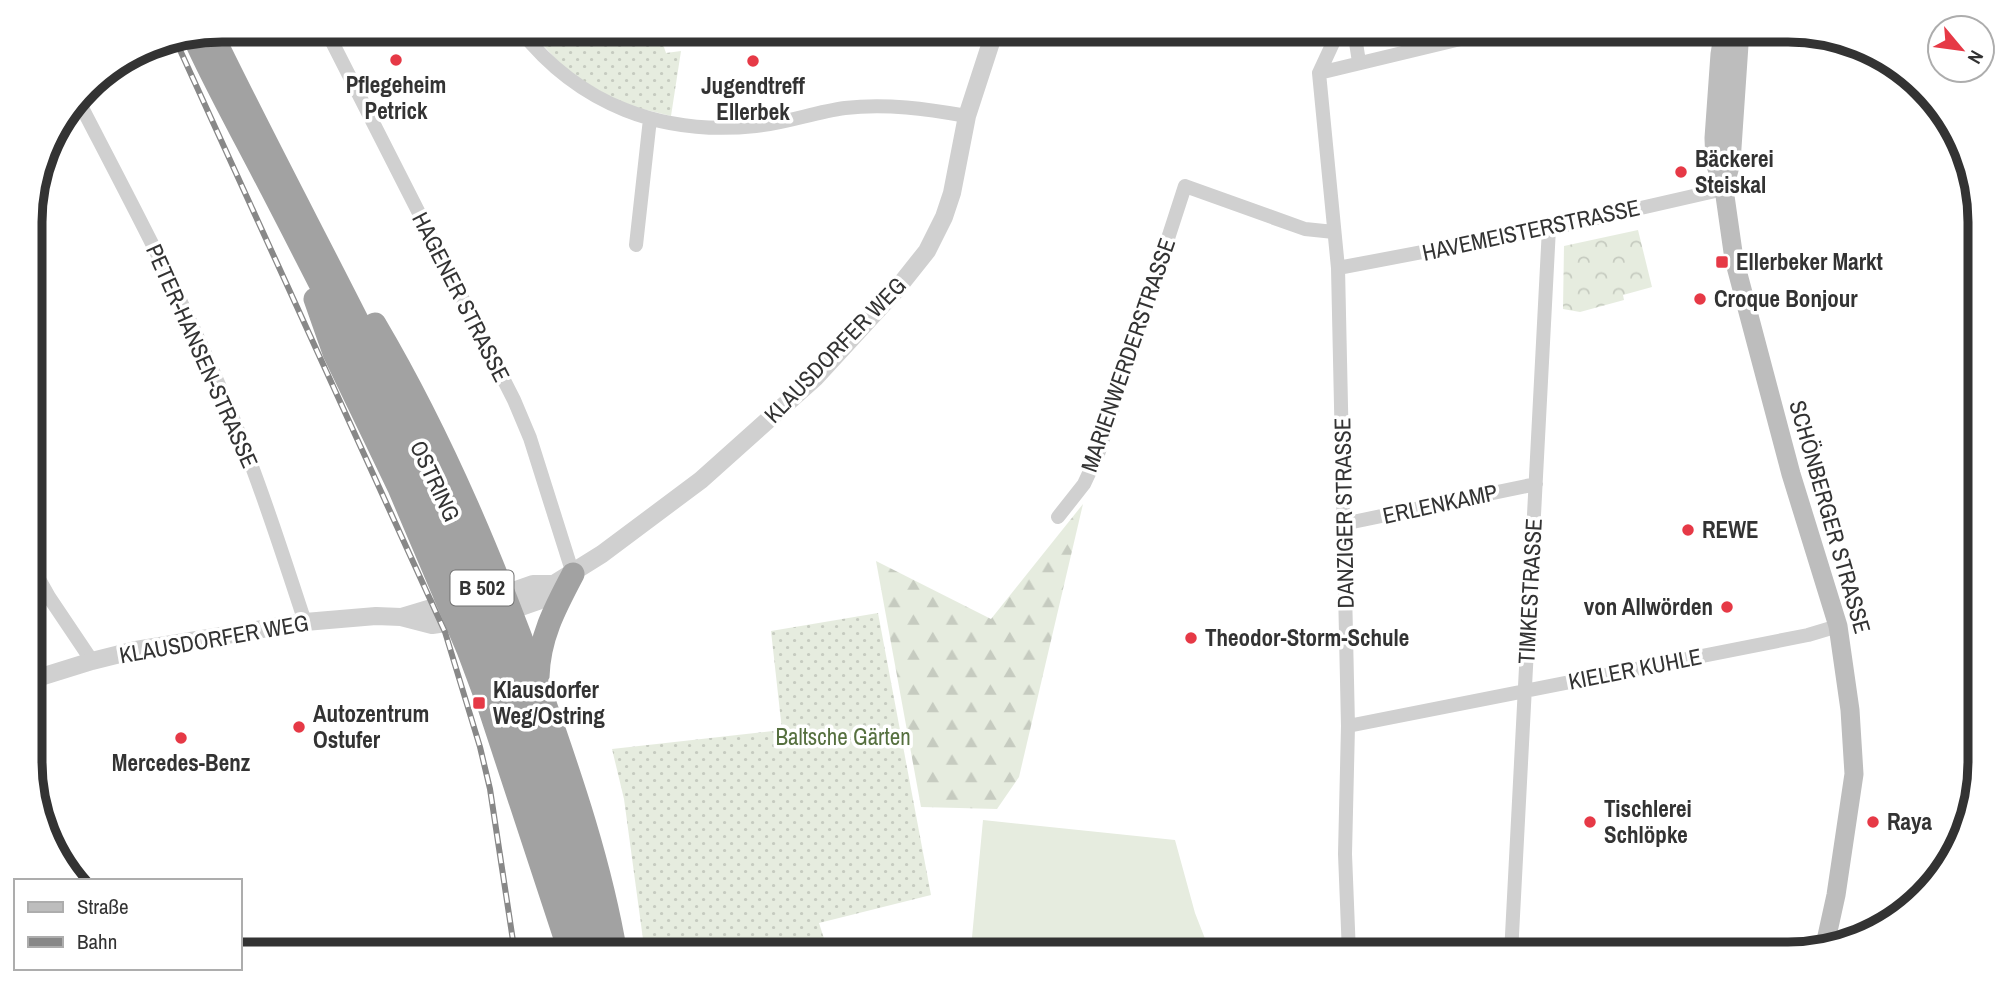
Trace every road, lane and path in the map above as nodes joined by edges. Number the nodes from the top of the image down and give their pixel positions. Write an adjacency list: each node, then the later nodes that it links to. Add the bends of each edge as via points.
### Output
1 (216, 42): 19 (highway, OSTRING / B 502)
2 (332, 42): 26 (street, HAGENER STRASSE, via 514,400 542,473)
3 (531, 42): 15 (street, via 555,69 584,90)
4 (991, 42): 14 (street, KLAUSDORFER WEG)
5 (1333, 42): 12 (street)
6 (1356, 42): 11 (street)
7 (1446, 42): 11 (street)
8 (1722, 42): 16 (main road, SCHÖNBERGER STRASSE, via 1714,138 1715,163)
9 (1741, 42): 16 (main road, SCHÖNBERGER STRASSE, via 1731,162)
10 (197, 44): 21 (highway, OSTRING / B 502)
11 (1359, 62): 12 (street)
12 (1319, 73): 18 (street, DANZIGER STRASSE)
13 (82, 108): 30 (street, PETER-HANSEN-STRASSE, via 151,240 224,397)
14 (967, 116): 15 (street, via 899,106 846,108 756,127 693,127); 26 (street, KLAUSDORFER WEG, via 952,193 934,238 874,315 816,376 716,467 666,508)
15 (650, 119): 20 (street)
16 (1724, 189): 17 (street, HAVEMEISTERSTRASSE); 31 (main road, SCHÖNBERGER STRASSE, via 1741,285 1791,474)
17 (1549, 228): 22 (street, HAVEMEISTERSTRASSE); 23 (street, TIMKESTRASSE)
18 (1334, 232): 22 (street, DANZIGER STRASSE); 24 (street, MARIENWERDERSTRASSE, via 1305,229 1185,186 1098,454 1084,484)
19 (317, 240): 28 (highway, via 356,292 406,378); 40 (highway, OSTRING / B 502, via 400,406 479,580 562,813)
20 (636, 246)
21 (308, 262): 29 (highway, via 325,331 399,488); 39 (highway, OSTRING / B 502, via 427,503 486,642 542,807)
22 (1338, 268): 25 (street, DANZIGER STRASSE)
23 (1536, 484): 25 (street, ERLENKAMP); 35 (street, TIMKESTRASSE)
24 (1058, 517)
25 (1343, 524): 36 (street, DANZIGER STRASSE)
26 (563, 579): 28 (street, KLAUSDORFER WEG, via 538,601); 34 (highway, via 540,648)
27 (42, 585): 32 (street)
28 (505, 604): 29 (street, KLAUSDORFER WEG); 34 (highway)
29 (447, 614): 30 (street, KLAUSDORFER WEG); 38 (highway, via 487,702)
30 (305, 622): 32 (street, KLAUSDORFER WEG)
31 (1838, 626): 35 (street, KIELER KUHLE); 37 (main road, SCHÖNBERGER STRASSE, via 1854,774)
32 (92, 661): 33 (street, KLAUSDORFER WEG)
33 (42, 677)
34 (537, 683): 41 (highway, via 601,878)
35 (1525, 691): 36 (street, KIELER KUHLE); 43 (street, TIMKESTRASSE)
36 (1348, 726): 42 (street, DANZIGER STRASSE)
37 (1827, 938)
38 (566, 942)
39 (580, 942)
40 (597, 942)
41 (614, 942)
42 (1349, 942)
43 (1512, 942)

